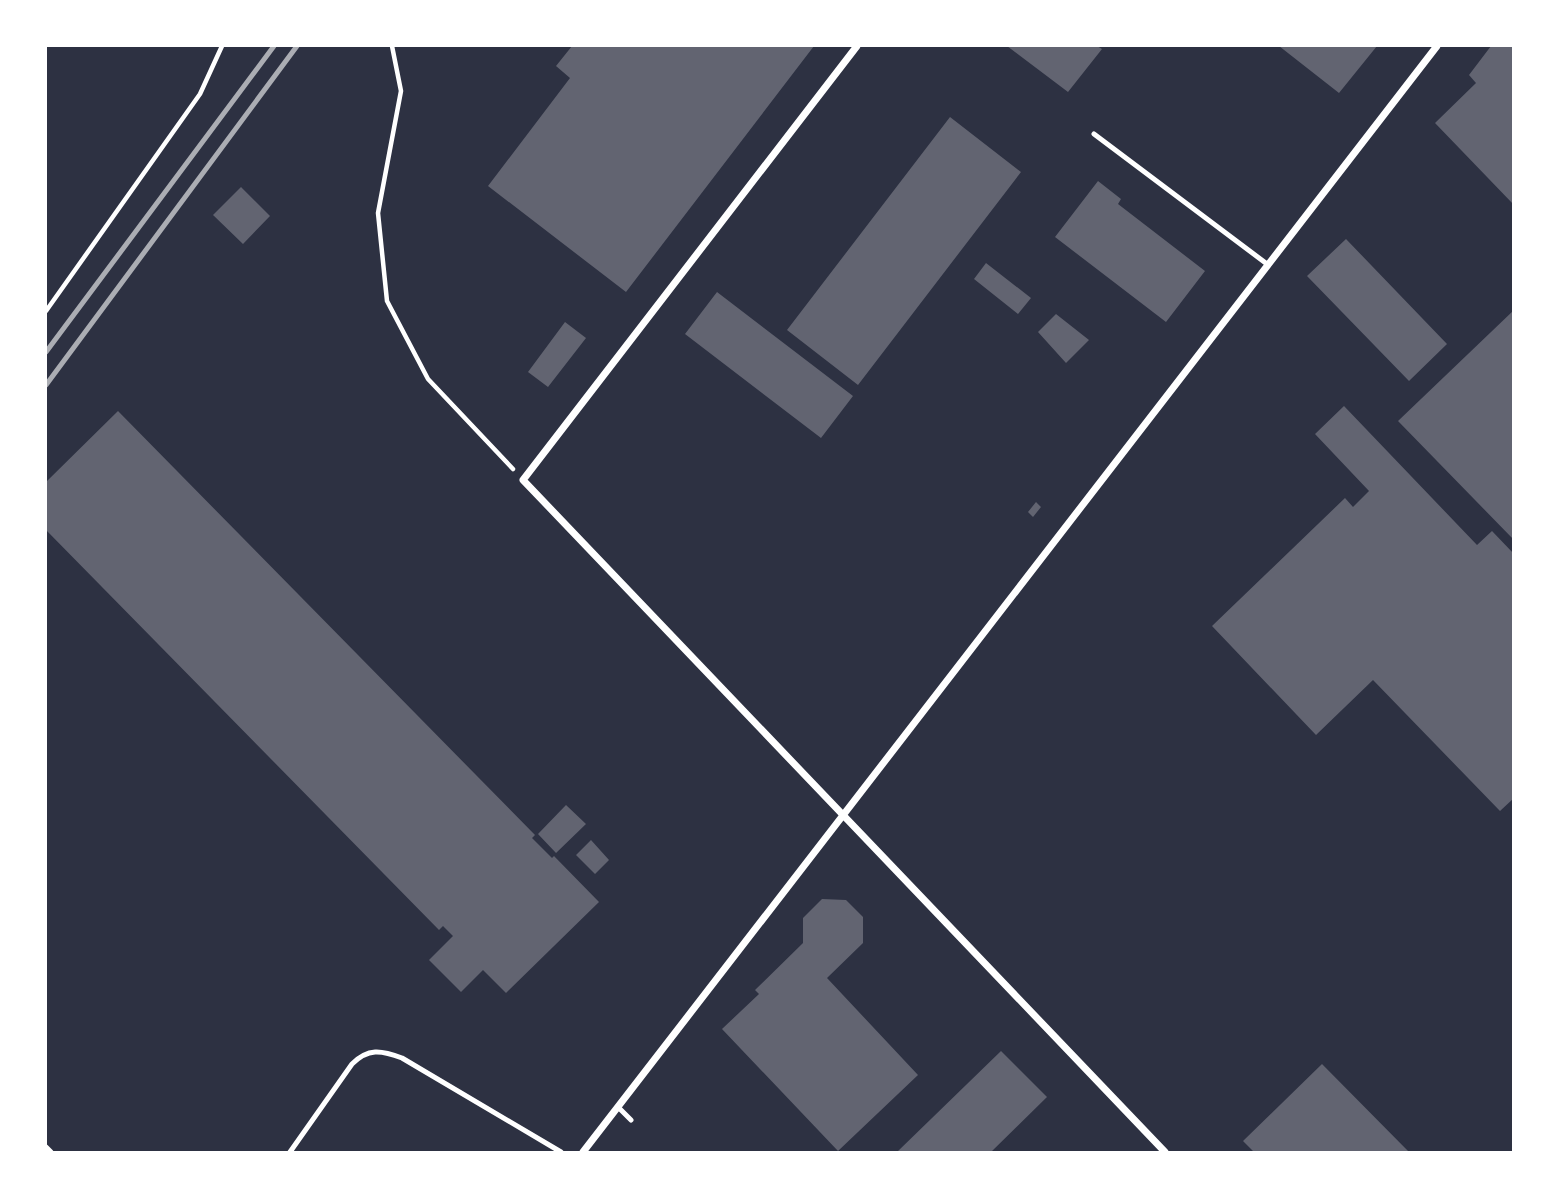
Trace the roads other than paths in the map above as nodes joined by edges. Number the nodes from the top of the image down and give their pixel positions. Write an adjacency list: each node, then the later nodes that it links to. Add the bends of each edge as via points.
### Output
1 (857, 46): 5 (street, via 523,480)
2 (1437, 46): 4 (street)
3 (1094, 134): 4 (lane)
4 (1267, 264): 5 (street)
5 (843, 816): 6 (street); 13 (street)
6 (618, 1107): 7 (lane); 12 (street)
7 (631, 1120)
8 (46, 1147): 9 (lane)
9 (51, 1153)
10 (290, 1153): 11 (lane, via 352,1064 375,1051 402,1058)
11 (561, 1153)
12 (583, 1153)
13 (1165, 1153)

